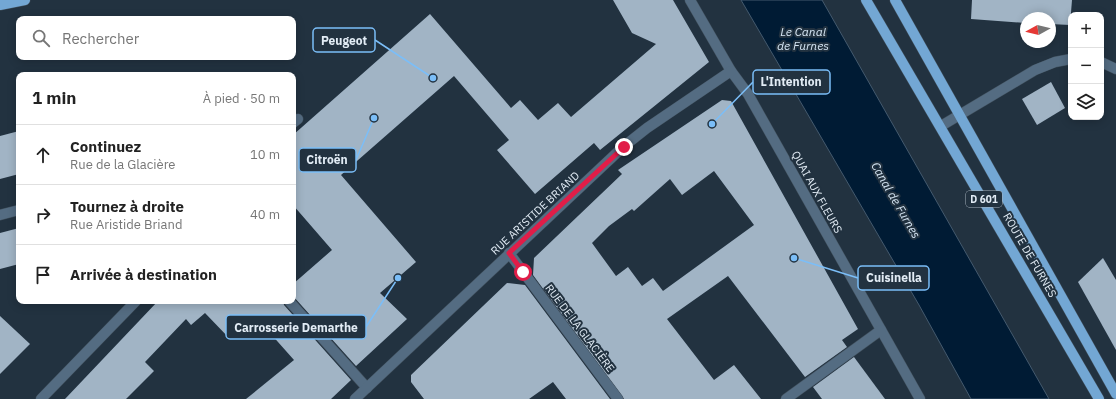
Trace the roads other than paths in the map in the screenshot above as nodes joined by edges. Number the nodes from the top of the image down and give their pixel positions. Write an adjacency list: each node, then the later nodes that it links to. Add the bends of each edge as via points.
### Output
1 (25, 0): 5 (main road)
2 (690, 0): 9 (street, QUAI AUX FLEURS)
3 (866, 0): 11 (main road, ROUTE DE FURNES / D 601)
4 (896, 0): 10 (main road, ROUTE DE FURNES / D 601)
5 (0, 5)
6 (1068, 60): 10 (street, via 1035,70)
7 (1104, 63): 8 (street)
8 (1116, 69)
9 (731, 71): 14 (street, RUE ARISTIDE BRIAND, via 647,128); 17 (street, QUAI AUX FLEURS, via 748,94)
10 (960, 115): 11 (street); 19 (main road, ROUTE DE FURNES / D 601)
11 (941, 126): 25 (main road, ROUTE DE FURNES / D 601)
12 (16, 211): 13 (street)
13 (0, 215)
14 (509, 253): 18 (street, RUE ARISTIDE BRIAND); 22 (street, RUE DE LA GLACIÈRE)
15 (133, 304): 20 (street)
16 (292, 304): 18 (street)
17 (881, 330): 23 (street); 24 (street, QUAI AUX FLEURS)
18 (367, 388): 21 (street, RUE ARISTIDE BRIAND)
19 (1116, 394)
20 (41, 399)
21 (355, 399)
22 (618, 399)
23 (786, 399)
24 (920, 399)
25 (1099, 399)

